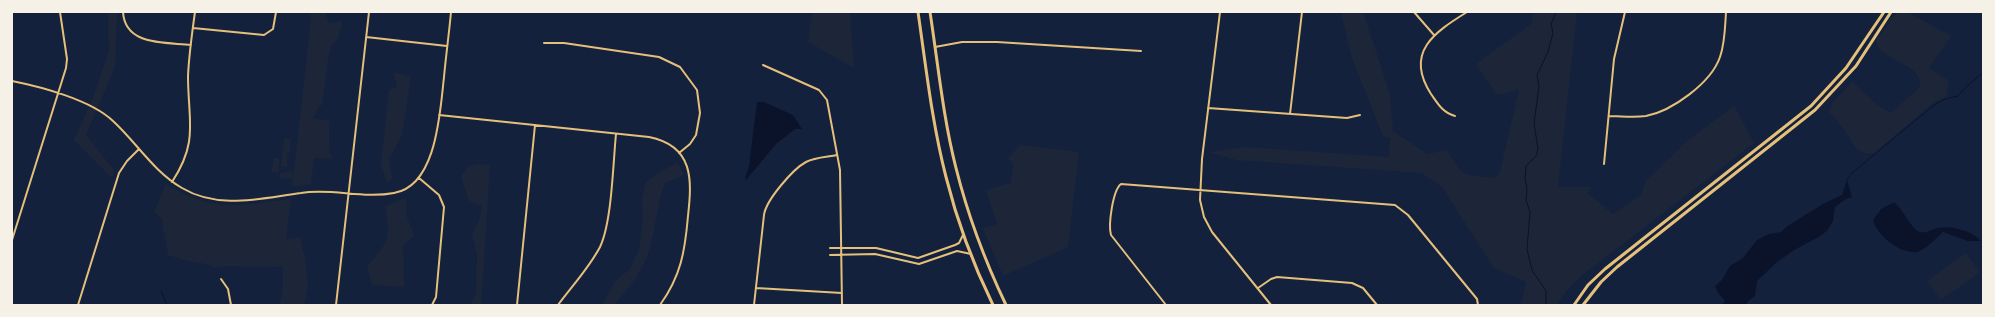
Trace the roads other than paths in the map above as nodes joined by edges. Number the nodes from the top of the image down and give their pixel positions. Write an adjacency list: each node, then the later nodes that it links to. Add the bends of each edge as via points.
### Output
1 (60, 12): 27 (street, via 67,59)
2 (123, 12): 21 (street, via 126,26 139,37 150,41)
3 (195, 12): 17 (street)
4 (276, 12): 17 (street, via 273,29 264,35)
5 (369, 12): 19 (street)
6 (451, 12): 22 (street)
7 (918, 12): 44 (main road, via 939,146)
8 (930, 12): 23 (main road)
9 (1220, 12): 28 (street)
10 (1302, 12): 29 (street)
11 (1414, 12): 18 (street)
12 (1467, 12): 18 (street)
13 (1625, 12): 33 (street, via 1615,51)
14 (1726, 12): 33 (street, via 1723,50 1716,67 1705,81 1674,104 1656,113 1635,118)
15 (1884, 12): 70 (main road, via 1846,68 1811,106 1605,269)
16 (1891, 12): 71 (main road, via 1856,66 1815,110 1617,267)
17 (193, 28): 21 (street)
18 (1434, 35): 32 (street, via 1423,55 1423,77 1426,86 1442,109)
19 (366, 37): 22 (street); 43 (street)
20 (544, 43): 37 (street, via 564,43 659,57 680,67 697,90 700,113 696,135)
21 (191, 45): 41 (street, via 188,77 190,143 185,159)
22 (447, 46): 30 (street)
23 (935, 47): 24 (street, via 962,42 997,42); 65 (main road, via 949,137 963,196 985,258)
24 (1141, 51)
25 (763, 65): 38 (street, via 824,94)
26 (12, 81): 27 (street)
27 (58, 94): 36 (street, via 90,105 105,114); 45 (street)
28 (1208, 108): 29 (street); 42 (street)
29 (1290, 114): 31 (street, via 1347,118)
30 (440, 115): 34 (street); 40 (street, via 432,150)
31 (1360, 115)
32 (1455, 116)
33 (1609, 116): 39 (street)
34 (535, 125): 35 (street); 59 (street)
35 (616, 134): 37 (street, via 654,138 670,145); 60 (street, via 603,239 595,256)
36 (139, 150): 41 (street); 55 (street, via 126,161 119,173)
37 (679, 154): 61 (street, via 687,167 691,183 685,244 677,277)
38 (837, 155): 47 (street, via 840,175); 52 (street, via 802,164 768,203 764,215)
39 (1604, 164)
40 (419, 178): 43 (street, via 410,187 395,193); 58 (street, via 439,195 444,207 436,297)
41 (172, 182): 43 (street, via 198,195 227,201 246,201 314,191)
42 (1200, 189): 53 (street, via 1201,207 1208,226); 66 (street, via 1124,183 1117,189 1109,224 1113,240); 69 (street, via 1400,207 1477,299)
43 (348, 193): 57 (street)
44 (963, 235): 47 (street, via 959,243 918,258 876,248); 48 (main road)
45 (12, 240)
46 (830, 248): 47 (street)
47 (841, 248): 50 (street)
48 (971, 254): 50 (street, via 957,251 919,264 875,254); 64 (main road)
49 (830, 255): 50 (street)
50 (841, 255): 54 (street)
51 (221, 279): 56 (street, via 228,289)
52 (756, 288): 54 (street); 62 (street)
53 (1258, 288): 67 (street); 68 (street, via 1277,277 1352,283 1363,288)
54 (842, 294): 63 (street)
55 (78, 305)
56 (231, 305)
57 (336, 305)
58 (432, 305)
59 (517, 305)
60 (558, 305)
61 (660, 305)
62 (754, 305)
63 (842, 305)
64 (993, 305)
65 (1006, 305)
66 (1166, 305)
67 (1271, 305)
68 (1377, 305)
69 (1478, 305)
70 (1574, 305)
71 (1583, 305)

